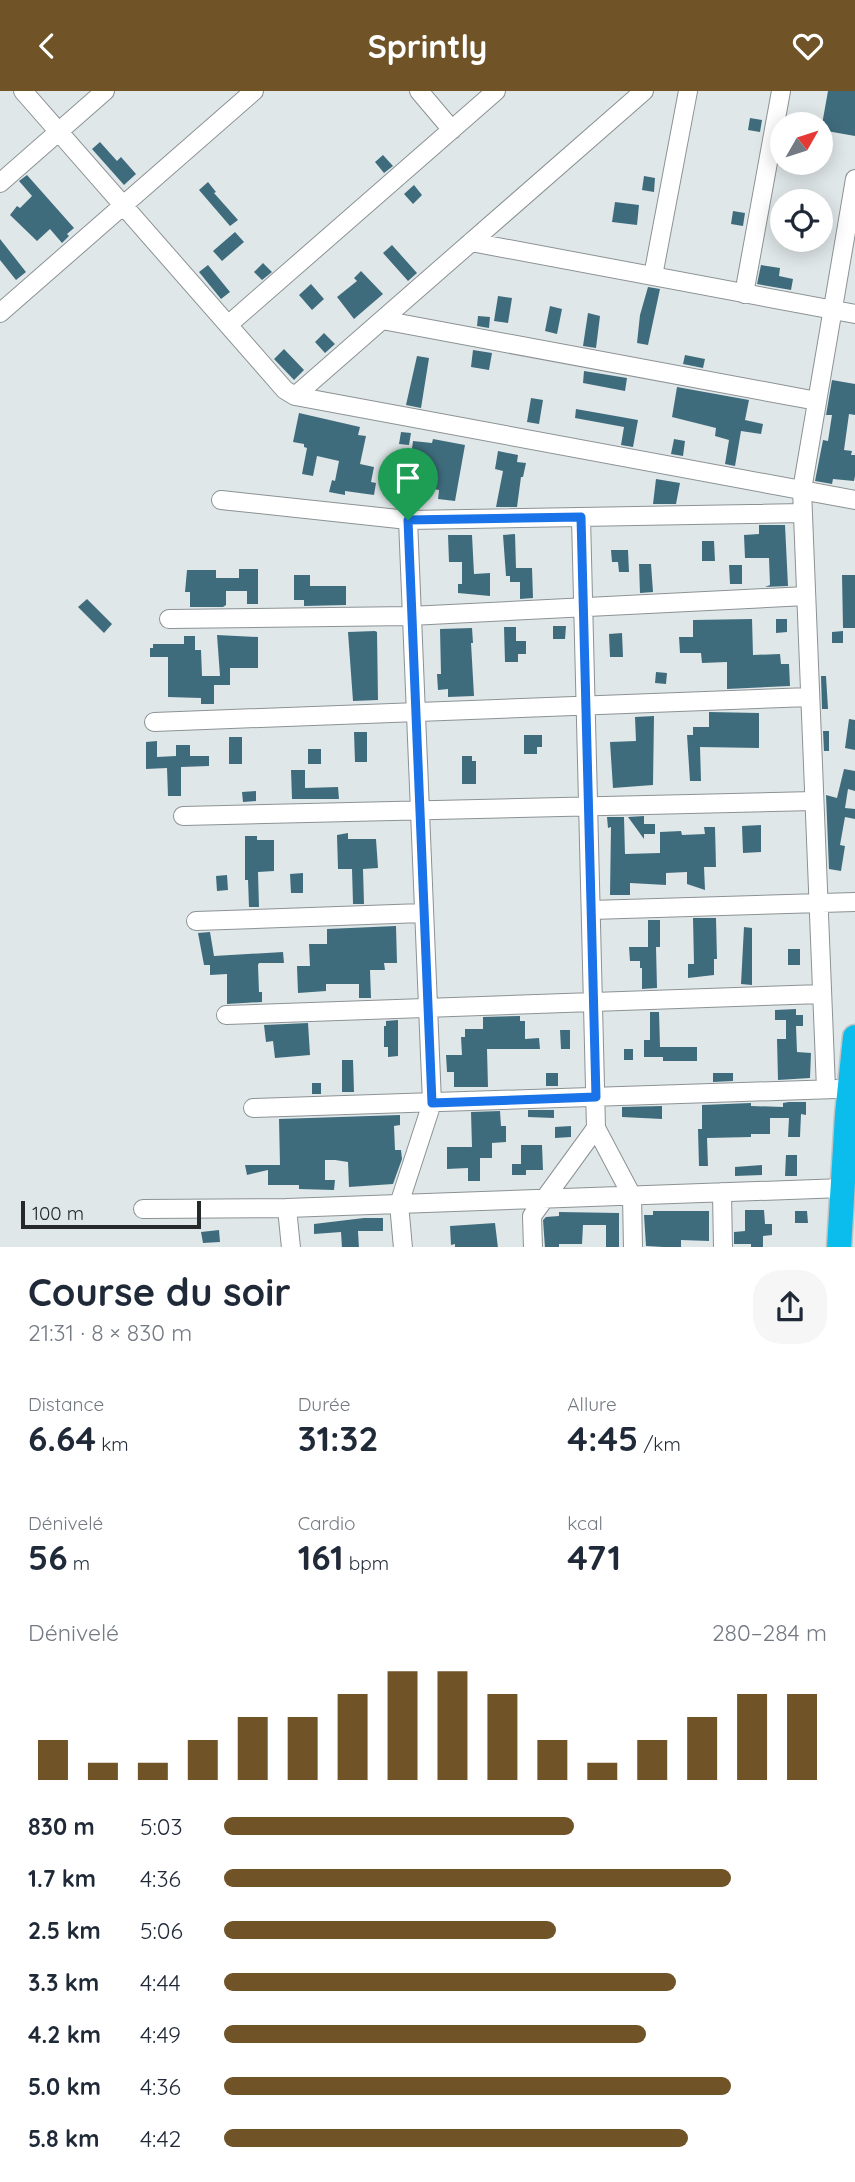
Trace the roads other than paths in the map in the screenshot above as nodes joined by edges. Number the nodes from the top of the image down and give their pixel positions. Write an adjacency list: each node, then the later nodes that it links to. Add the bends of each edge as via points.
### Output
1 (23, 91): 10 (street)
2 (105, 91): 10 (street)
3 (254, 91): 13 (street)
4 (419, 91): 9 (street)
5 (496, 91): 9 (street)
6 (644, 91): 14 (street)
7 (688, 91): 15 (street)
8 (781, 91): 16 (street)
9 (452, 129): 21 (street)
10 (59, 131): 12 (street); 13 (street)
11 (855, 179): 17 (street)
12 (0, 183)
13 (123, 205): 18 (street); 21 (street)
14 (471, 242): 15 (street); 20 (street)
15 (653, 276): 16 (street)
16 (744, 293): 17 (street)
17 (832, 310): 19 (street); 23 (street)
18 (0, 313)
19 (855, 314)
20 (382, 320): 22 (street); 23 (street)
21 (228, 325): 22 (street, via 285,390)
22 (295, 395): 24 (street)
23 (817, 401): 24 (street)
24 (802, 490): 26 (street); 27 (street)
25 (221, 500): 29 (street)
26 (855, 500)
27 (803, 513): 28 (street); 30 (street)
28 (581, 517): 29 (street); 31 (street)
29 (408, 520): 32 (street)
30 (806, 596): 31 (street); 34 (street)
31 (583, 607): 32 (street); 35 (street)
32 (410, 616): 33 (street); 36 (street)
33 (169, 619)
34 (810, 697): 35 (street); 38 (street)
35 (586, 706): 36 (street); 39 (street)
36 (414, 712): 37 (street); 40 (street)
37 (154, 722)
38 (814, 801): 39 (street); 43 (street)
39 (589, 806): 40 (street); 44 (street)
40 (419, 810): 41 (street); 45 (street)
41 (183, 815)
42 (855, 902): 43 (street)
43 (818, 904): 44 (street); 47 (street)
44 (591, 910): 48 (street)
45 (424, 913): 46 (street); 49 (street)
46 (196, 921)
47 (822, 994): 48 (street); 52 (street)
48 (593, 1002): 49 (street); 53 (street)
49 (428, 1008): 50 (street); 54 (street)
50 (226, 1015)
51 (855, 1037): 52 (highway)
52 (838, 1089): 53 (street); 56 (highway)
53 (596, 1097): 54 (street); 57 (street)
54 (432, 1103): 55 (street); 62 (street)
55 (253, 1108)
56 (851, 1114): 58 (highway)
57 (596, 1128): 60 (street); 61 (street)
58 (842, 1188): 59 (street); 70 (highway)
59 (722, 1192): 60 (street); 69 (street)
60 (632, 1196): 61 (street); 68 (street)
61 (544, 1199): 62 (street); 67 (street, via 531,1216)
62 (399, 1204): 63 (street); 66 (street)
63 (287, 1208): 64 (street); 65 (street)
64 (143, 1209)
65 (291, 1247)
66 (403, 1247)
67 (533, 1247)
68 (633, 1247)
69 (723, 1247)
70 (839, 1247)

